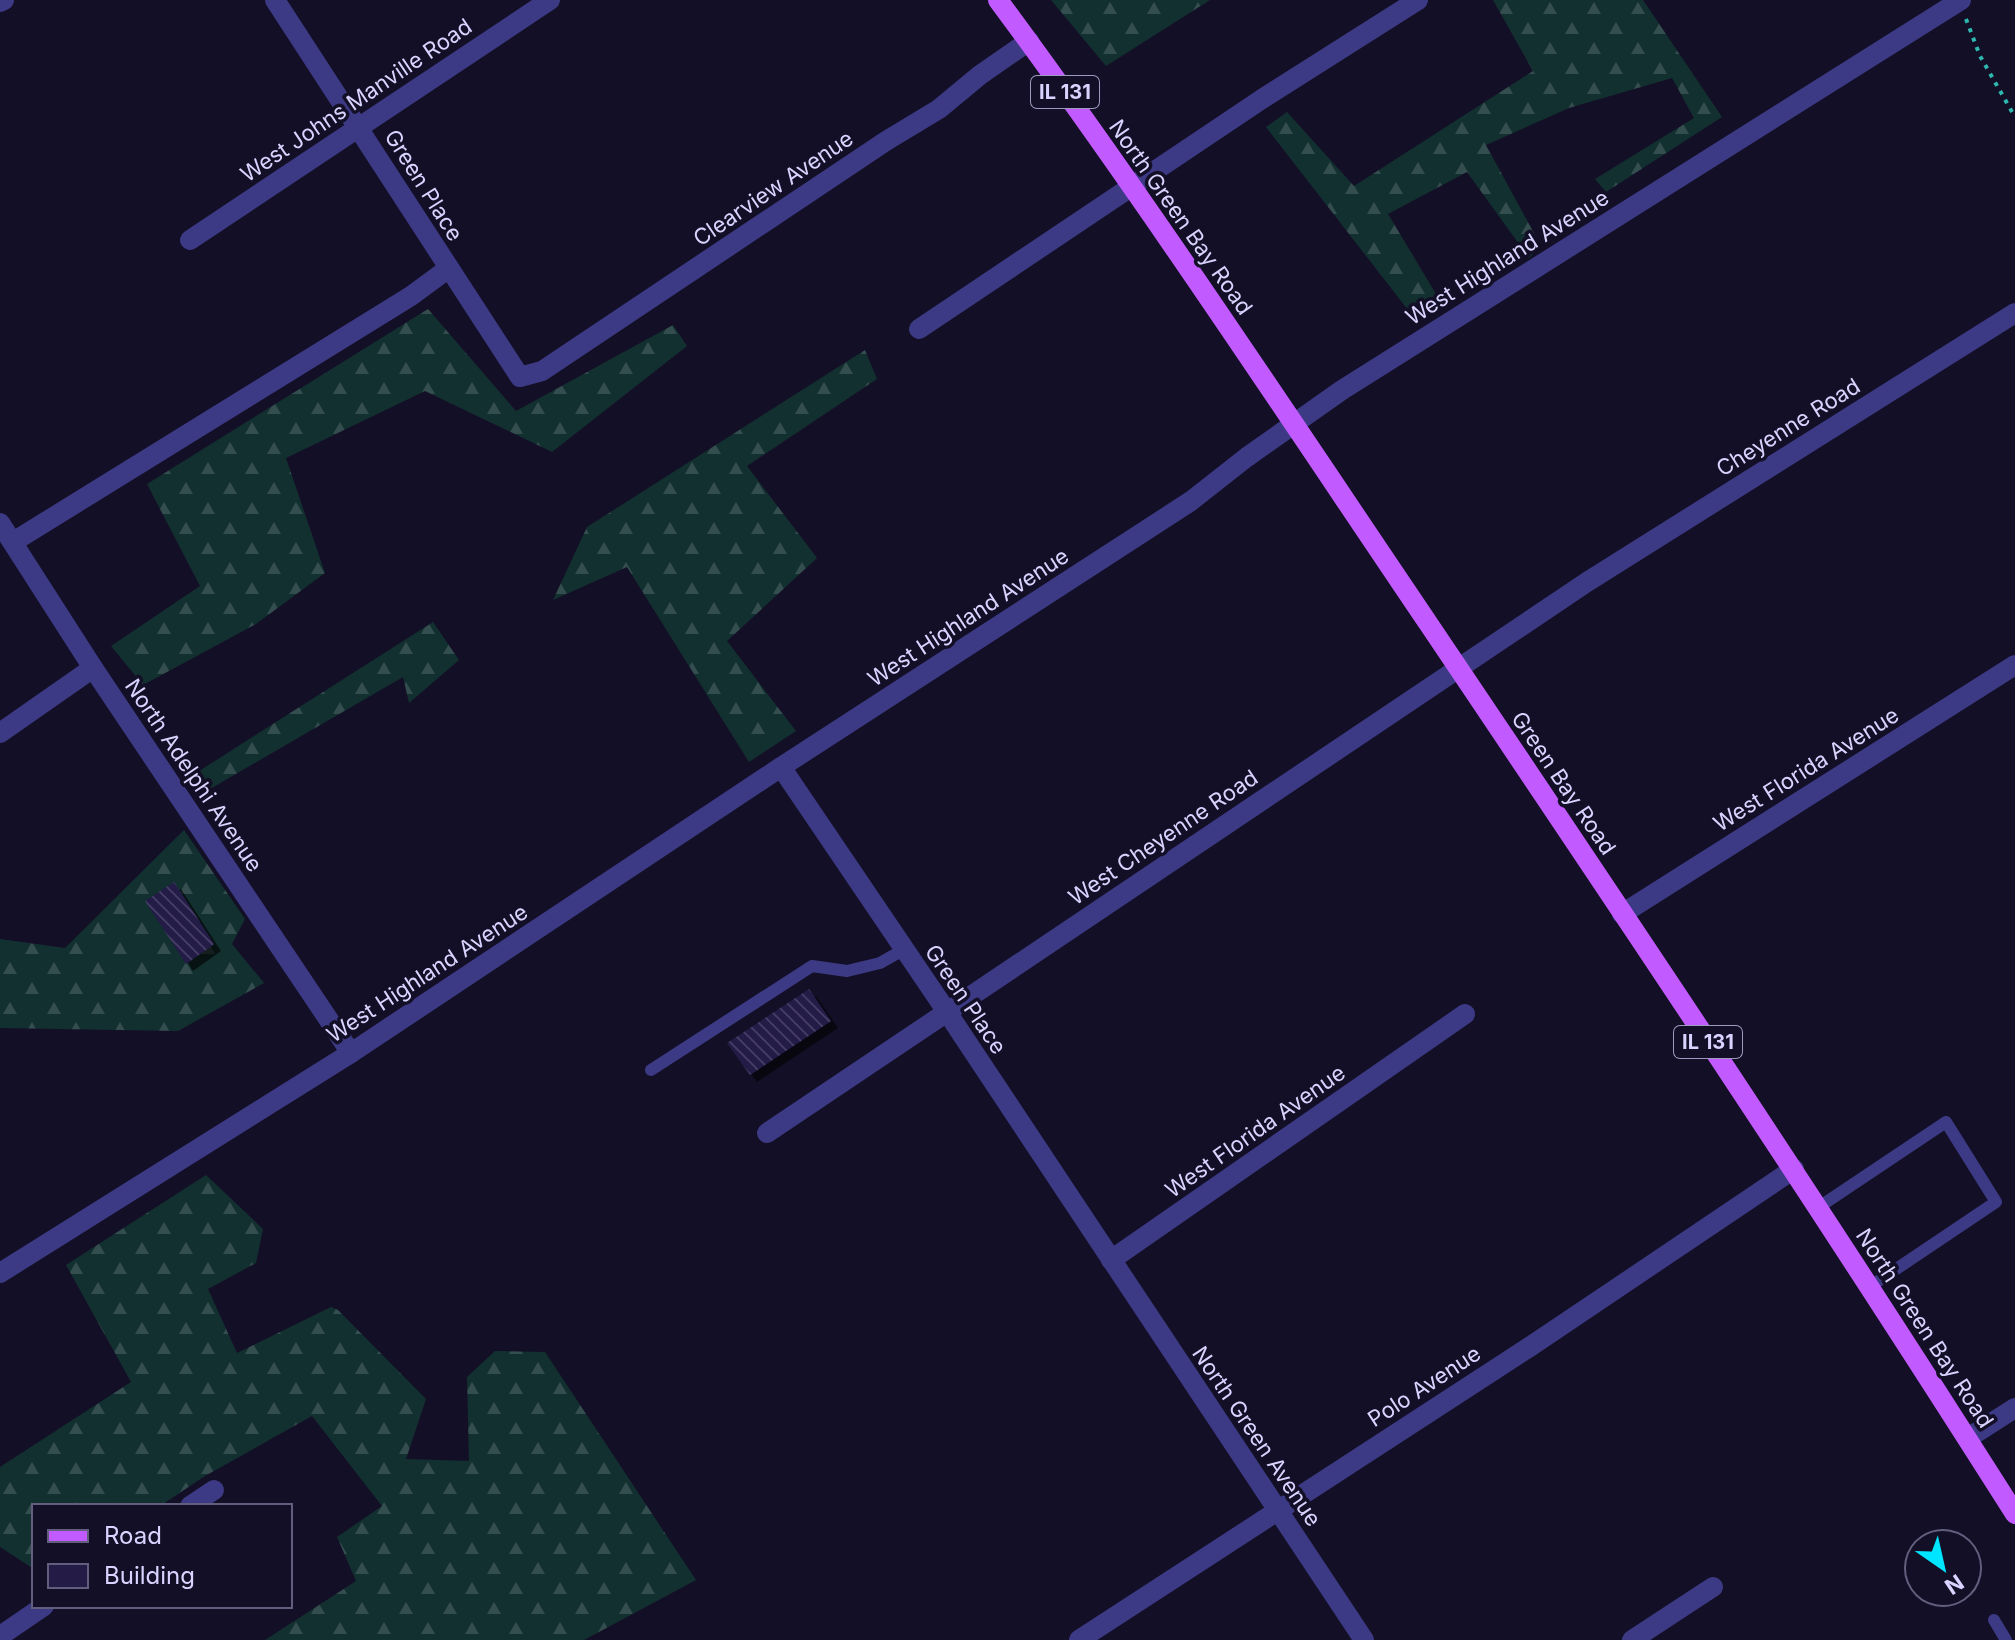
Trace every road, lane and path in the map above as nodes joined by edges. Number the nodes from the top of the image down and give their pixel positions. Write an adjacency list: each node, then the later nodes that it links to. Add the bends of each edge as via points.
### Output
1 (275, 0): 8 (street, Green Place)
2 (550, 0): 8 (street, West Johns Manville Road)
3 (998, 0): 6 (main road, North Green Bay Road / IL 131)
4 (1418, 0): 9 (street)
5 (1960, 1): 7 (path, via 1980,56); 15 (street, West Highland Avenue)
6 (1029, 41): 9 (main road, North Green Bay Road / IL 131); 14 (street, Clearview Avenue, via 939,109)
7 (2015, 117)
8 (359, 127): 10 (street, West Johns Manville Road); 11 (street, Green Place)
9 (1131, 185): 13 (street); 15 (main road, North Green Bay Road / IL 131)
10 (190, 240)
11 (449, 268): 14 (street, Green Place, via 520,377); 17 (street)
12 (2015, 313): 18 (street, Cheyenne Road)
13 (919, 329)
14 (542, 371)
15 (1294, 424): 21 (main road, Green Bay Road / IL 131); 23 (street, West Highland Avenue, via 1191,501)
16 (0, 523): 17 (street, North Adelphi Avenue)
17 (13, 542): 20 (street, North Adelphi Avenue)
18 (1587, 582): 21 (street, West Cheyenne Road)
19 (2015, 665): 24 (street, West Florida Avenue)
20 (93, 668): 22 (street); 28 (street, North Adelphi Avenue)
21 (1458, 668): 24 (main road, Green Bay Road / IL 131); 26 (street, West Cheyenne Road)
22 (0, 733)
23 (781, 767): 25 (street, Green Place); 28 (street, West Highland Avenue)
24 (1622, 914): 31 (main road, Green Bay Road / IL 131)
25 (903, 950): 26 (street, Green Place); 29 (lane, via 880,963 847,971 812,966)
26 (947, 1012): 30 (street, West Cheyenne Road); 33 (street, Green Place)
27 (1465, 1014): 33 (street, West Florida Avenue)
28 (351, 1053): 34 (street, West Highland Avenue)
29 (651, 1070)
30 (767, 1133)
31 (1794, 1169): 32 (main road, North Green Bay Road / IL 131); 40 (street, Polo Avenue)
32 (1819, 1207): 35 (main road, North Green Bay Road / IL 131); 35 (lane, via 1946,1122 1996,1202)
33 (1111, 1260): 40 (street, North Green Avenue)
34 (0, 1273)
35 (1871, 1286): 37 (main road, North Green Bay Road / IL 131)
36 (2015, 1408): 37 (street)
37 (1968, 1438): 41 (main road, North Green Bay Road / IL 131)
38 (214, 1490): 39 (street)
39 (193, 1504)
40 (1277, 1509): 46 (street, Polo Avenue); 47 (street, North Green Avenue)
41 (2015, 1514)
42 (1713, 1587): 48 (street)
43 (41, 1608): 45 (street)
44 (1994, 1620): 49 (lane)
45 (0, 1636)
46 (1079, 1640)
47 (1364, 1640)
48 (1632, 1640)
49 (2006, 1640)

